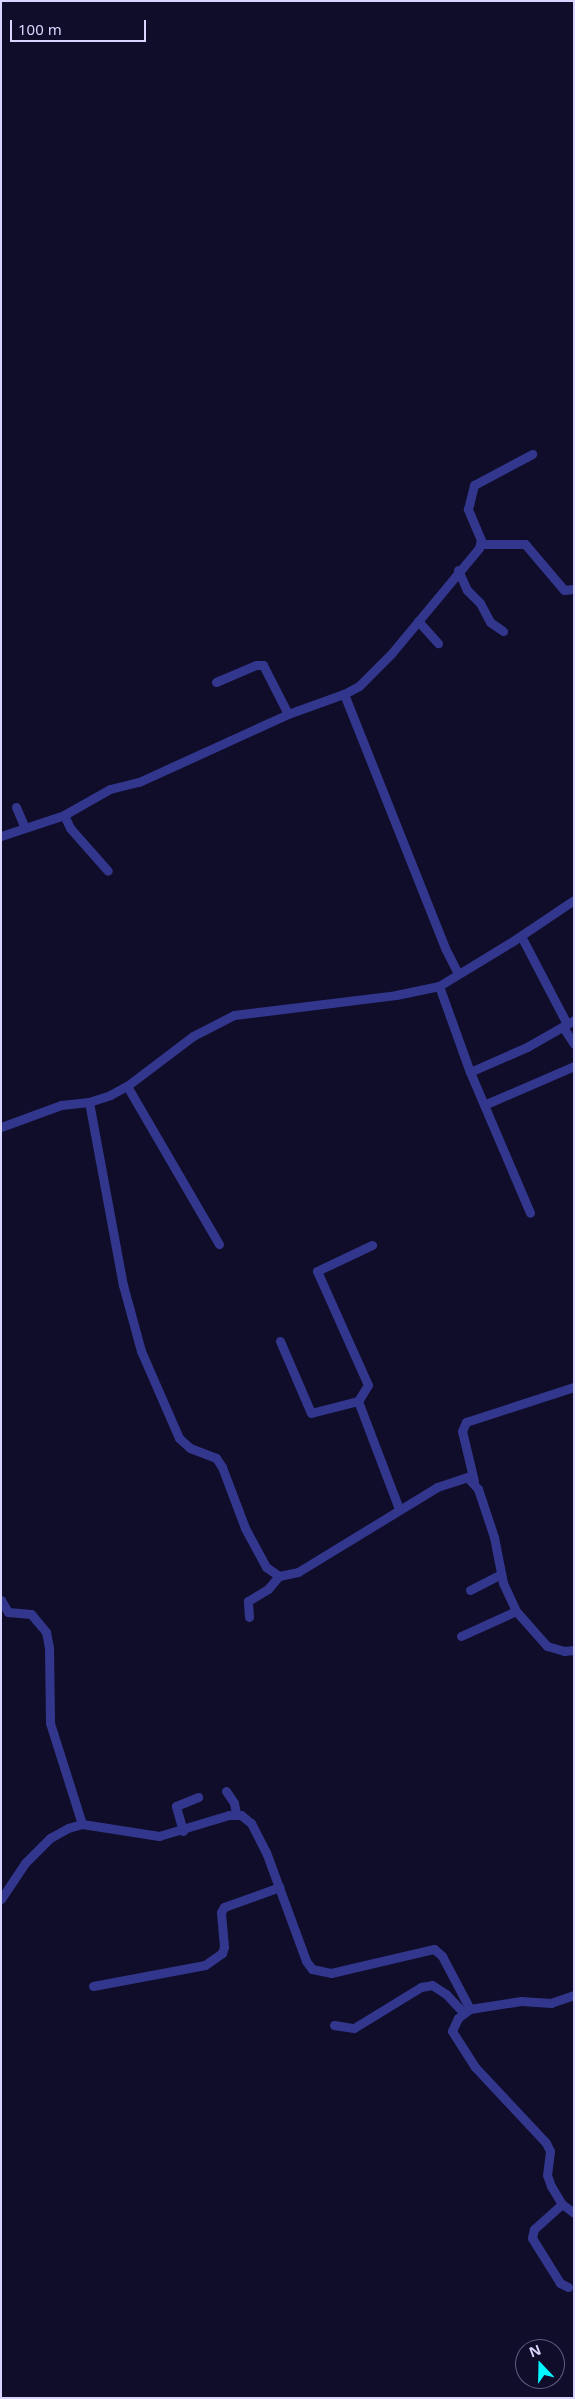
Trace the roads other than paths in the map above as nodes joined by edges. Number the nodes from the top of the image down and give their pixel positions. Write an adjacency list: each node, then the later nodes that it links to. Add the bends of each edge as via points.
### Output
1 (532, 454): 2 (street, via 474,485 468,509)
2 (482, 544): 3 (street); 4 (street, via 525,544 564,590)
3 (458, 570): 5 (street); 6 (street, via 467,590 480,603 490,622)
4 (574, 589)
5 (418, 621): 7 (street); 9 (street, via 374,671)
6 (503, 631)
7 (438, 643)
8 (216, 682): 10 (street, via 263,665)
9 (344, 694): 10 (street); 18 (street, via 445,948)
10 (288, 714): 12 (street, via 172,765 156,776 103,792)
11 (16, 807): 13 (street)
12 (64, 815): 13 (street); 15 (street, via 70,828)
13 (24, 826): 14 (street)
14 (1, 836)
15 (108, 871)
16 (574, 900): 17 (street)
17 (521, 936): 18 (street); 20 (street)
18 (458, 973): 19 (street)
19 (439, 986): 23 (street); 24 (street, via 396,995 234,1015 207,1026 179,1044)
20 (568, 1024): 21 (street); 23 (street, via 512,1055)
21 (574, 1044)
22 (574, 1066): 26 (street)
23 (470, 1072): 26 (street)
24 (127, 1086): 25 (street); 29 (street)
25 (90, 1102): 27 (street, via 61,1105); 37 (street, via 123,1284 141,1351 180,1438 190,1448 216,1458 260,1558)
26 (484, 1105): 28 (street)
27 (1, 1127)
28 (530, 1213)
29 (219, 1244)
30 (372, 1245): 33 (street, via 317,1272 368,1385 368,1390)
31 (280, 1341): 33 (street, via 311,1413)
32 (574, 1387): 34 (street, via 466,1422 462,1431)
33 (358, 1401): 35 (street)
34 (474, 1481): 35 (street, via 460,1478 437,1486); 36 (street, via 492,1529)
35 (399, 1509): 37 (street, via 298,1572)
36 (501, 1574): 38 (street); 40 (street)
37 (279, 1576): 41 (street, via 246,1604)
38 (470, 1590)
39 (1, 1600): 47 (street, via 8,1612 31,1614 46,1632 50,1723)
40 (516, 1612): 42 (street); 43 (street, via 547,1646)
41 (249, 1617)
42 (461, 1636)
43 (574, 1650)
44 (226, 1791): 46 (street, via 234,1803)
45 (198, 1797): 48 (street, via 176,1806)
46 (236, 1814): 48 (street); 49 (street, via 251,1823)
47 (82, 1824): 48 (street, via 159,1836); 50 (street, via 59,1832 42,1845 20,1869)
48 (183, 1831)
49 (280, 1886): 51 (street, via 224,1906 221,1912 224,1947 222,1953 205,1965); 53 (street, via 306,1961 312,1969 331,1972 434,1949 442,1956)
50 (1, 1899)
51 (93, 1986)
52 (574, 1994): 53 (street, via 551,2003 521,2000)
53 (467, 2011): 54 (street, via 432,1985 421,1987 354,2028); 55 (street, via 452,2027 453,2036 475,2067 546,2143 550,2151 548,2175)
54 (334, 2025)
55 (562, 2204): 56 (street); 57 (street, via 534,2229 532,2238 560,2283)
56 (574, 2214)
57 (568, 2287)

